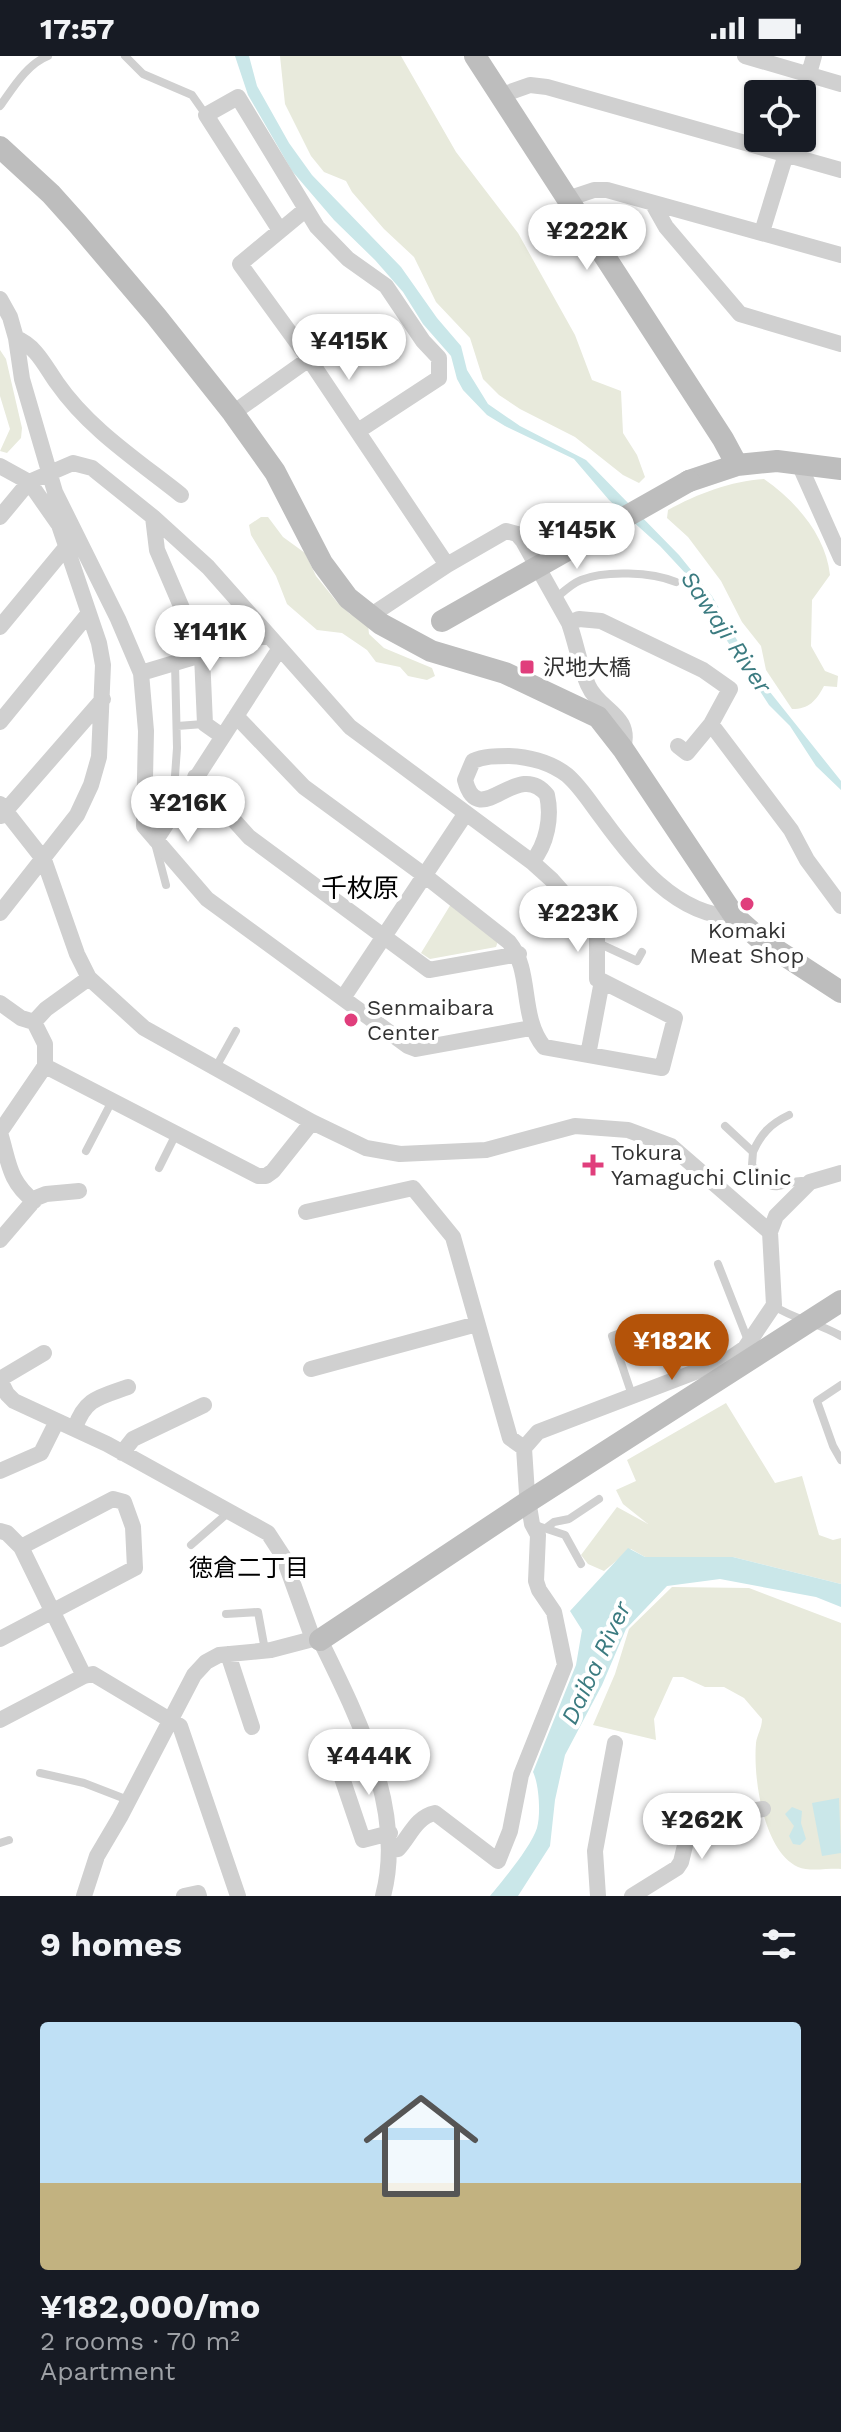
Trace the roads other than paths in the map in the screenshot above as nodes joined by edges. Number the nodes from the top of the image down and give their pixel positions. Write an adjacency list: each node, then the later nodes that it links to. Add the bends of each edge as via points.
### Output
1 (48, 56): 10 (lane, via 26,72)
2 (125, 56): 11 (lane, via 143,74 192,95)
3 (475, 56): 9 (street)
4 (745, 56): 6 (street)
5 (814, 56): 6 (street)
6 (809, 74): 7 (street); 8 (street)
7 (807, 80)
8 (841, 84)
9 (502, 95): 12 (street, via 530,85 547,87); 17 (street)
10 (0, 106)
11 (206, 115): 19 (street, via 238,97); 20 (street)
12 (744, 135)
13 (0, 147): 27 (street, via 87,234)
14 (786, 152): 21 (street)
15 (801, 152): 16 (street)
16 (841, 170)
17 (567, 199): 18 (street, via 607,190); 30 (street)
18 (653, 204): 21 (street); 25 (street, via 666,227 740,314)
19 (305, 210): 20 (street); 28 (street, via 348,259 386,286 439,358 439,378)
20 (279, 229): 26 (street, via 240,264)
21 (762, 232): 22 (street)
22 (841, 255)
23 (0, 299): 24 (street)
24 (16, 338): 33 (street); 35 (street, via 28,343 90,423)
25 (841, 344)
26 (309, 359): 27 (street); 28 (street)
27 (233, 413): 44 (street, via 275,472 322,563 348,598)
28 (358, 431): 40 (street)
29 (799, 464): 30 (street); 32 (street); 39 (street)
30 (737, 465): 48 (street, bridge, via 689,481)
31 (0, 466): 34 (street)
32 (841, 469)
33 (49, 473): 34 (street); 37 (street, via 73,463 92,468); 52 (street)
34 (29, 482): 36 (street); 38 (street, via 53,513)
35 (181, 495)
36 (0, 517)
37 (153, 517): 47 (street, via 208,567); 50 (street, via 157,550)
38 (67, 546): 43 (street); 46 (street)
39 (841, 558)
40 (447, 565): 42 (street, via 500,533 517,534); 44 (street)
41 (676, 582): 42 (lane, via 633,574 590,577)
42 (554, 600): 45 (street)
43 (89, 613): 53 (street, via 103,665); 55 (street)
44 (370, 616): 48 (street)
45 (569, 623): 57 (street, via 601,621 703,670 730,689); 61 (street, via 589,688 624,728)
46 (0, 627)
47 (268, 635): 49 (street); 50 (street)
48 (411, 641): 61 (street, via 505,673 587,710)
49 (280, 648): 54 (street); 65 (street, via 350,727)
50 (202, 655): 51 (street); 56 (street)
51 (175, 663): 52 (street); 58 (lane)
52 (141, 673): 66 (street, via 146,731 142,820)
53 (103, 699): 64 (street); 67 (street, via 99,757 91,785 77,815)
54 (236, 716): 59 (street); 69 (street, via 304,787)
55 (0, 722)
56 (205, 724): 58 (lane); 59 (street)
57 (711, 724): 60 (street, via 687,753); 71 (street)
58 (177, 726): 63 (lane, via 174,790)
59 (222, 736): 62 (street)
60 (678, 746)
61 (623, 749): 73 (street)
62 (195, 777): 63 (street); 74 (street, via 249,837)
63 (179, 804): 66 (street)
64 (2, 811): 67 (street)
65 (466, 813): 68 (street); 69 (street)
66 (156, 840): 70 (lane); 81 (street, via 207,899)
67 (44, 860): 72 (street); 78 (street)
68 (532, 862): 73 (street, via 545,838 547,795 535,783 524,782 479,800 465,780 473,761 522,757 556,768 657,883 707,914); 75 (street, via 594,926)
69 (424, 875): 74 (street); 77 (street, via 501,933)
70 (166, 885)
71 (841, 906)
72 (0, 913)
73 (735, 917): 80 (street)
74 (382, 937): 77 (street, via 429,970); 81 (street)
75 (598, 943): 76 (lane, via 637,961); 79 (street, via 597,979)
76 (642, 952)
77 (519, 954): 84 (street)
78 (89, 978): 83 (street); 88 (street, via 144,1028)
79 (602, 981): 86 (street); 86 (street, via 675,1018 662,1068)
80 (841, 992)
81 (343, 998): 84 (street, via 412,1048)
82 (3, 1012): 83 (street)
83 (34, 1022): 87 (street, via 45,1044)
84 (531, 1028): 86 (street, via 544,1047)
85 (236, 1031): 88 (lane)
86 (588, 1055)
87 (45, 1066): 89 (street); 93 (street)
88 (216, 1067): 91 (street)
89 (112, 1101): 94 (street); 95 (lane)
90 (789, 1115): 96 (lane, via 763,1133)
91 (312, 1122): 94 (street, via 266,1176); 103 (street, via 366,1148 400,1154 486,1150 575,1126 628,1130 671,1146)
92 (725, 1126): 96 (lane)
93 (0, 1132): 101 (street, via 9,1171)
94 (176, 1134): 97 (lane)
95 (86, 1151)
96 (753, 1152): 99 (lane, via 752,1165 769,1184)
97 (159, 1168)
98 (841, 1173): 99 (street)
99 (810, 1182): 103 (street, via 776,1216)
100 (79, 1191): 101 (street, via 46,1194)
101 (34, 1201): 104 (street)
102 (306, 1212): 109 (street, via 413,1188 453,1237)
103 (770, 1232): 107 (street)
104 (0, 1240)
105 (718, 1264): 111 (lane)
106 (841, 1301): 108 (street)
107 (774, 1305): 108 (lane); 111 (street)
108 (808, 1322): 110 (lane); 127 (street)
109 (477, 1324): 113 (street); 122 (street, via 510,1438)
110 (841, 1336)
111 (749, 1344): 114 (street, via 729,1359)
112 (44, 1353): 117 (street)
113 (311, 1369)
114 (680, 1378): 118 (street); 118 (lane, via 657,1320 612,1336)
115 (841, 1385): 124 (lane, via 817,1401)
116 (128, 1387): 121 (street, via 91,1401)
117 (2, 1388): 120 (street, via 14,1401)
118 (632, 1396): 122 (street, via 538,1432)
119 (204, 1405): 123 (street, via 133,1439)
120 (57, 1421): 121 (street); 125 (street, via 41,1453)
121 (75, 1428): 123 (street)
122 (524, 1448): 127 (street)
123 (122, 1453): 128 (street)
124 (841, 1460)
125 (0, 1471)
126 (599, 1499): 129 (lane, via 569,1519)
127 (529, 1501): 129 (street); 137 (street)
128 (229, 1512): 131 (lane); 137 (street, via 276,1543)
129 (539, 1526): 133 (lane, via 565,1535); 149 (street, via 536,1581 557,1620 565,1665 521,1775 505,1849 498,1861 435,1813 421,1818 398,1849)
130 (0, 1531): 132 (street)
131 (191, 1545)
132 (21, 1547): 134 (street); 134 (street, via 113,1499 124,1502 133,1527 135,1568)
133 (581, 1564)
134 (51, 1613): 136 (street); 140 (street)
135 (226, 1614): 138 (lane, via 258,1612)
136 (0, 1639)
137 (316, 1639): 138 (street); 149 (street, via 364,1742)
138 (265, 1651): 139 (street)
139 (228, 1654): 142 (street, via 206,1662 194,1675); 143 (street)
140 (84, 1676): 141 (street); 142 (street, via 93,1674)
141 (0, 1720)
142 (171, 1721): 147 (street); 153 (street, via 180,1726)
143 (252, 1727)
144 (615, 1743): 155 (street, via 595,1851)
145 (40, 1773): 147 (lane)
146 (341, 1775): 149 (street, via 363,1840)
147 (129, 1800): 150 (street, via 97,1856)
148 (763, 1809): 156 (street, via 729,1815 688,1833 677,1868)
149 (390, 1842): 154 (street)
150 (84, 1896)
151 (184, 1896): 152 (street)
152 (199, 1896)
153 (238, 1896)
154 (383, 1896)
155 (598, 1896)
156 (632, 1896)

